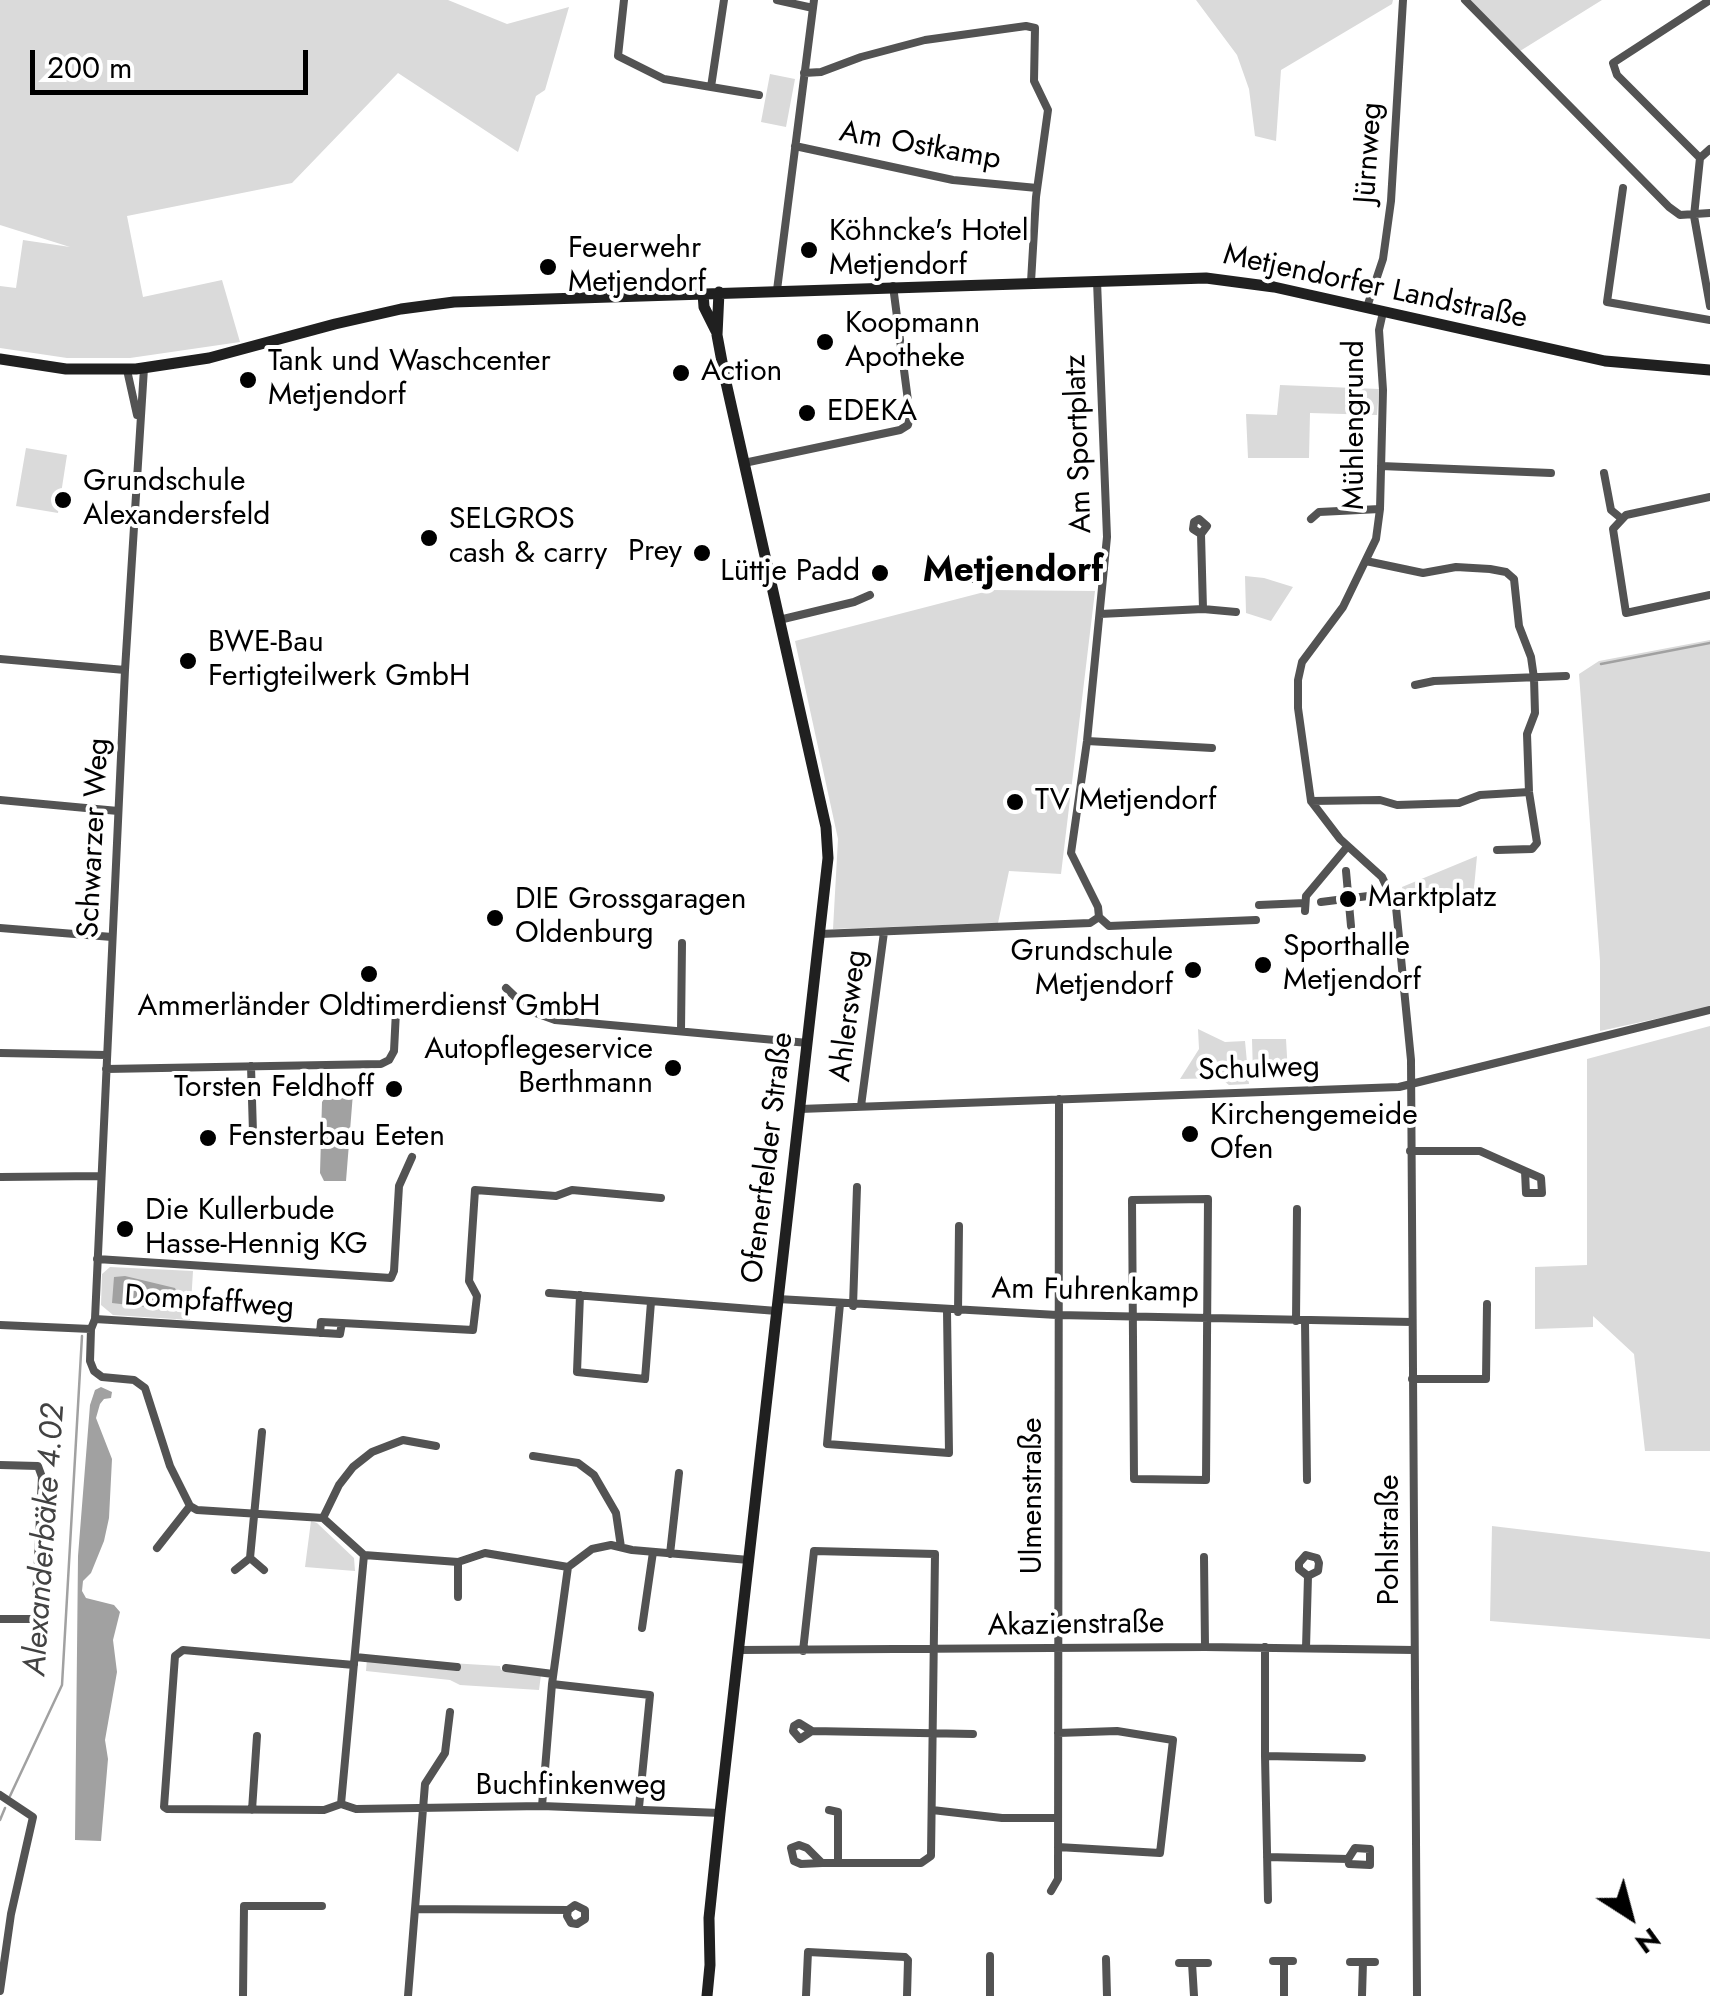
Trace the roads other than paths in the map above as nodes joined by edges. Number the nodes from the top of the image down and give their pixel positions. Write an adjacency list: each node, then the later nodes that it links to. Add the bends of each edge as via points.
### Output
1 (624, 0): 9 (street, via 618,56 664,80)
2 (724, 0): 9 (street)
3 (778, 0): 7 (street)
4 (1403, 0): 26 (street, Jürnweg, via 1390,202 1383,259)
5 (1465, 0): 17 (street, via 1669,207)
6 (1710, 0): 13 (street, via 1614,64 1617,75)
7 (814, 4): 8 (street)
8 (804, 74): 11 (street, Am Ostkamp); 14 (street, Am Ostkamp, via 925,40 1034,28 1034,81 1048,110)
9 (711, 86): 10 (street)
10 (759, 95)
11 (795, 146): 14 (street, Am Ostkamp, via 953,180); 22 (street, Am Ostkamp)
12 (1710, 149): 13 (street)
13 (1700, 158): 17 (street)
14 (1037, 188): 20 (street, Am Ostkamp)
15 (1623, 188): 28 (street, via 1607,302)
16 (1710, 214): 17 (street)
17 (1694, 216): 18 (street)
18 (1706, 260): 25 (street)
19 (1097, 280): 20 (street, Metjendorfer Landstraße); 26 (street, Metjendorfer Landstraße, via 1217,279); 44 (street, Am Sportplatz)
20 (1031, 282): 21 (street, Metjendorfer Landstraße)
21 (893, 286): 22 (street, Metjendorfer Landstraße); 34 (street, via 908,425)
22 (776, 290): 23 (street, Metjendorfer Landstraße)
23 (718, 292): 24 (street, Metjendorfer Landstraße); 29 (street, Ofenerfelder Straße)
24 (703, 293): 29 (street, Ofenerfelder Straße); 31 (street, Metjendorfer Landstraße, via 419,306 209,358)
25 (1710, 306)
26 (1367, 307): 27 (street, Metjendorfer Landstraße)
27 (1383, 312): 32 (street, Metjendorfer Landstraße, via 1606,361); 35 (street, Mühlengrund)
28 (1710, 320)
29 (717, 334): 34 (street, Ofenerfelder Straße)
30 (0, 359): 31 (street, Metjendorfer Landstraße)
31 (136, 369): 33 (street, Schwarzer Weg); 33 (street, Schwarzer Weg)
32 (1710, 370)
33 (138, 420): 53 (street, Schwarzer Weg)
34 (744, 464): 51 (street, Ofenerfelder Straße)
35 (1381, 466): 36 (street); 39 (street, Mühlengrund)
36 (1551, 473)
37 (1604, 473): 41 (street, via 1611,510)
38 (1710, 498): 41 (street)
39 (1380, 508): 40 (street); 43 (street, Mühlengrund)
40 (1311, 518)
41 (1622, 518): 47 (street, via 1614,529 1626,613)
42 (1201, 534): 48 (street)
43 (1366, 562): 55 (street, via 1423,573 1456,567 1506,572 1514,579 1518,626); 61 (street, Mühlengrund, via 1299,670)
44 (1104, 569): 45 (street); 50 (street, Am Sportplatz)
45 (974, 580)
46 (870, 595): 51 (street)
47 (1710, 595)
48 (1203, 609): 49 (street); 50 (street)
49 (1236, 612)
50 (1100, 614): 57 (street, Am Sportplatz)
51 (780, 620): 75 (street, Ofenerfelder Straße, via 826,827)
52 (0, 660): 53 (street)
53 (125, 670): 62 (street, Schwarzer Weg)
54 (1566, 676): 55 (street)
55 (1534, 678): 56 (street); 59 (street)
56 (1414, 685)
57 (1087, 740): 58 (street); 70 (street, Am Sportplatz, via 1072,853)
58 (1212, 748)
59 (1529, 792): 61 (street, via 1458,803); 64 (street, via 1537,842 1532,849)
60 (0, 800): 62 (street)
61 (1311, 801): 63 (street)
62 (118, 811): 76 (street, Schwarzer Weg)
63 (1348, 847): 69 (street, via 1310,889 1305,907); 87 (street, via 1382,878 1396,907)
64 (1498, 850)
65 (1346, 871): 67 (street)
66 (1376, 896): 67 (street)
67 (1348, 899): 68 (street); 72 (street)
68 (1321, 902)
69 (1259, 904)
70 (1099, 917): 71 (street, via 1109,926); 74 (street, via 1090,923)
71 (1256, 920)
72 (1351, 926)
73 (0, 928): 76 (street)
74 (884, 932): 75 (street); 89 (street, Ahlersweg)
75 (820, 934): 82 (street, Ofenerfelder Straße)
76 (112, 938): 84 (street, Schwarzer Weg)
77 (682, 943): 81 (street)
78 (506, 988): 81 (street, via 530,1011 555,1020)
79 (1710, 1010): 87 (street, Schulweg)
80 (396, 1011): 85 (street, via 394,1051 381,1064)
81 (681, 1031): 82 (street)
82 (808, 1043): 90 (street, Ofenerfelder Straße)
83 (0, 1053): 84 (street)
84 (107, 1055): 86 (street, Schwarzer Weg)
85 (251, 1066): 86 (street); 91 (street)
86 (106, 1069): 95 (street, Schwarzer Weg)
87 (1410, 1084): 88 (street, Schulweg); 92 (street, Pohlstraße)
88 (1059, 1099): 89 (street, Schulweg); 111 (street, Ulmenstraße)
89 (861, 1106): 90 (street, Schulweg)
90 (800, 1110): 107 (street, Ofenerfelder Straße)
91 (253, 1132)
92 (1410, 1150): 94 (street, via 1480,1151); 116 (street, Pohlstraße)
93 (412, 1157): 101 (street, via 399,1186 391,1278)
94 (1525, 1171)
95 (100, 1176): 96 (street); 101 (street, Schwarzer Weg)
96 (0, 1177)
97 (858, 1188): 108 (street)
98 (661, 1198): 113 (street, Dompfaffweg, via 475,1190 468,1281 477,1296 473,1330 320,1322 320,1333)
99 (1296, 1209): 115 (street)
100 (959, 1226): 110 (street)
101 (97, 1259): 113 (street, Schwarzer Weg)
102 (549, 1292): 103 (street, Am Fuhrenkamp)
103 (580, 1295): 104 (street, Am Fuhrenkamp); 104 (street, via 576,1372 646,1379)
104 (651, 1302): 107 (street, Am Fuhrenkamp)
105 (840, 1304): 107 (street, Am Fuhrenkamp); 108 (street, Am Fuhrenkamp); 109 (street, via 827,1444 949,1453)
106 (1487, 1304): 119 (street, via 1486,1379)
107 (778, 1305): 136 (street, Ofenerfelder Straße)
108 (852, 1306): 109 (street, Am Fuhrenkamp)
109 (947, 1311): 110 (street, Am Fuhrenkamp)
110 (958, 1312): 111 (street, Am Fuhrenkamp)
111 (1057, 1316): 114 (street, Am Fuhrenkamp); 145 (street, Ulmenstraße)
112 (1207, 1317): 114 (street, Am Fuhrenkamp); 114 (street, via 1208,1199 1132,1200); 114 (street, via 1206,1480 1134,1479); 115 (street, Am Fuhrenkamp)
113 (95, 1318): 118 (street, Schwarzer Weg)
114 (1134, 1318)
115 (1301, 1321): 116 (street, Am Fuhrenkamp); 125 (street)
116 (1412, 1322): 119 (street, Pohlstraße)
117 (0, 1325): 118 (street)
118 (91, 1329): 126 (street, Schwarzer Weg, via 94,1371 145,1388)
119 (1412, 1380): 151 (street, Pohlstraße)
120 (262, 1432): 127 (street)
121 (436, 1446): 128 (street, via 402,1440 372,1452 346,1476)
122 (533, 1456): 129 (street, via 578,1464 594,1475 616,1512)
123 (0, 1466): 143 (street, via 38,1466 42,1476 35,1619)
124 (679, 1474): 132 (street)
125 (1308, 1480)
126 (190, 1506): 127 (street); 130 (street)
127 (255, 1514): 128 (street); 135 (street)
128 (324, 1518): 133 (street)
129 (621, 1547): 131 (street); 138 (street, via 601,1546)
130 (156, 1548)
131 (653, 1552): 132 (street); 144 (street)
132 (670, 1554): 136 (street)
133 (364, 1556): 137 (street); 153 (street)
134 (1204, 1557): 146 (street)
135 (250, 1558): 139 (street); 140 (street)
136 (749, 1560): 149 (street, Ofenerfelder Straße)
137 (458, 1562): 138 (street, via 485,1553); 142 (street)
138 (568, 1568): 156 (street)
139 (235, 1570)
140 (264, 1570)
141 (1308, 1576): 148 (street)
142 (458, 1597)
143 (0, 1619)
144 (642, 1628)
145 (1057, 1647): 146 (street, Akazienstraße); 150 (street, Akazienstraße); 160 (street, Ulmenstraße)
146 (1205, 1647): 147 (street, Akazienstraße)
147 (1265, 1647): 148 (street, Akazienstraße); 164 (street)
148 (1306, 1648): 151 (street, Akazienstraße)
149 (739, 1650): 152 (street, Akazienstraße); 174 (street, Ofenerfelder Straße)
150 (934, 1650): 152 (street, Akazienstraße); 152 (street, via 936,1554 814,1551); 161 (street)
151 (1414, 1650): 206 (street, Pohlstraße)
152 (803, 1651)
153 (355, 1661): 154 (street); 167 (street); 171 (street, Buchfinkenweg, via 184,1650 175,1656 164,1806)
154 (457, 1667)
155 (506, 1668): 156 (street)
156 (553, 1674): 157 (street)
157 (552, 1684): 168 (street); 170 (street, via 650,1695)
158 (450, 1712): 169 (street, Buchfinkenweg, via 445,1753 424,1784)
159 (812, 1731): 161 (street)
160 (1058, 1733): 175 (street, Ulmenstraße); 176 (street, via 1173,1740 1160,1853)
161 (934, 1734): 162 (street); 173 (street)
162 (973, 1734)
163 (257, 1736): 171 (street)
164 (1265, 1756): 165 (street); 177 (street)
165 (1362, 1758)
166 (0, 1796): 195 (street, via 34,1817)
167 (341, 1804): 169 (street, Buchfinkenweg); 171 (street, Buchfinkenweg)
168 (542, 1806): 169 (street, Buchfinkenweg); 170 (street, Buchfinkenweg)
169 (422, 1808): 184 (street)
170 (639, 1808): 174 (street, Buchfinkenweg)
171 (252, 1810)
172 (828, 1810): 180 (street, via 838,1812)
173 (932, 1810): 175 (street); 180 (street, via 928,1860)
174 (720, 1812): 198 (street, Ofenerfelder Straße)
175 (1058, 1818): 176 (street, Ulmenstraße)
176 (1058, 1848): 181 (street, Ulmenstraße)
177 (1267, 1857): 178 (street); 182 (street)
178 (1348, 1859)
179 (822, 1863): 180 (street)
180 (838, 1863)
181 (1051, 1891)
182 (1268, 1900)
183 (322, 1906): 196 (street, via 244,1906)
184 (416, 1909): 185 (street); 197 (street)
185 (568, 1910)
186 (990, 1956): 201 (street)
187 (1106, 1959): 202 (street)
188 (1272, 1961): 204 (street, via 1289,1961)
189 (1350, 1962): 190 (street)
190 (1363, 1962): 191 (street); 205 (street)
191 (1374, 1962)
192 (1180, 1963): 193 (street)
193 (1192, 1963): 194 (street); 203 (street)
194 (1208, 1963)
195 (0, 1991)
196 (243, 1996)
197 (408, 1996)
198 (707, 1996)
199 (806, 1996): 200 (street, via 808,1952 905,1957)
200 (907, 1996)
201 (990, 1996)
202 (1107, 1996)
203 (1194, 1996)
204 (1284, 1996)
205 (1362, 1996)
206 (1418, 1996)

